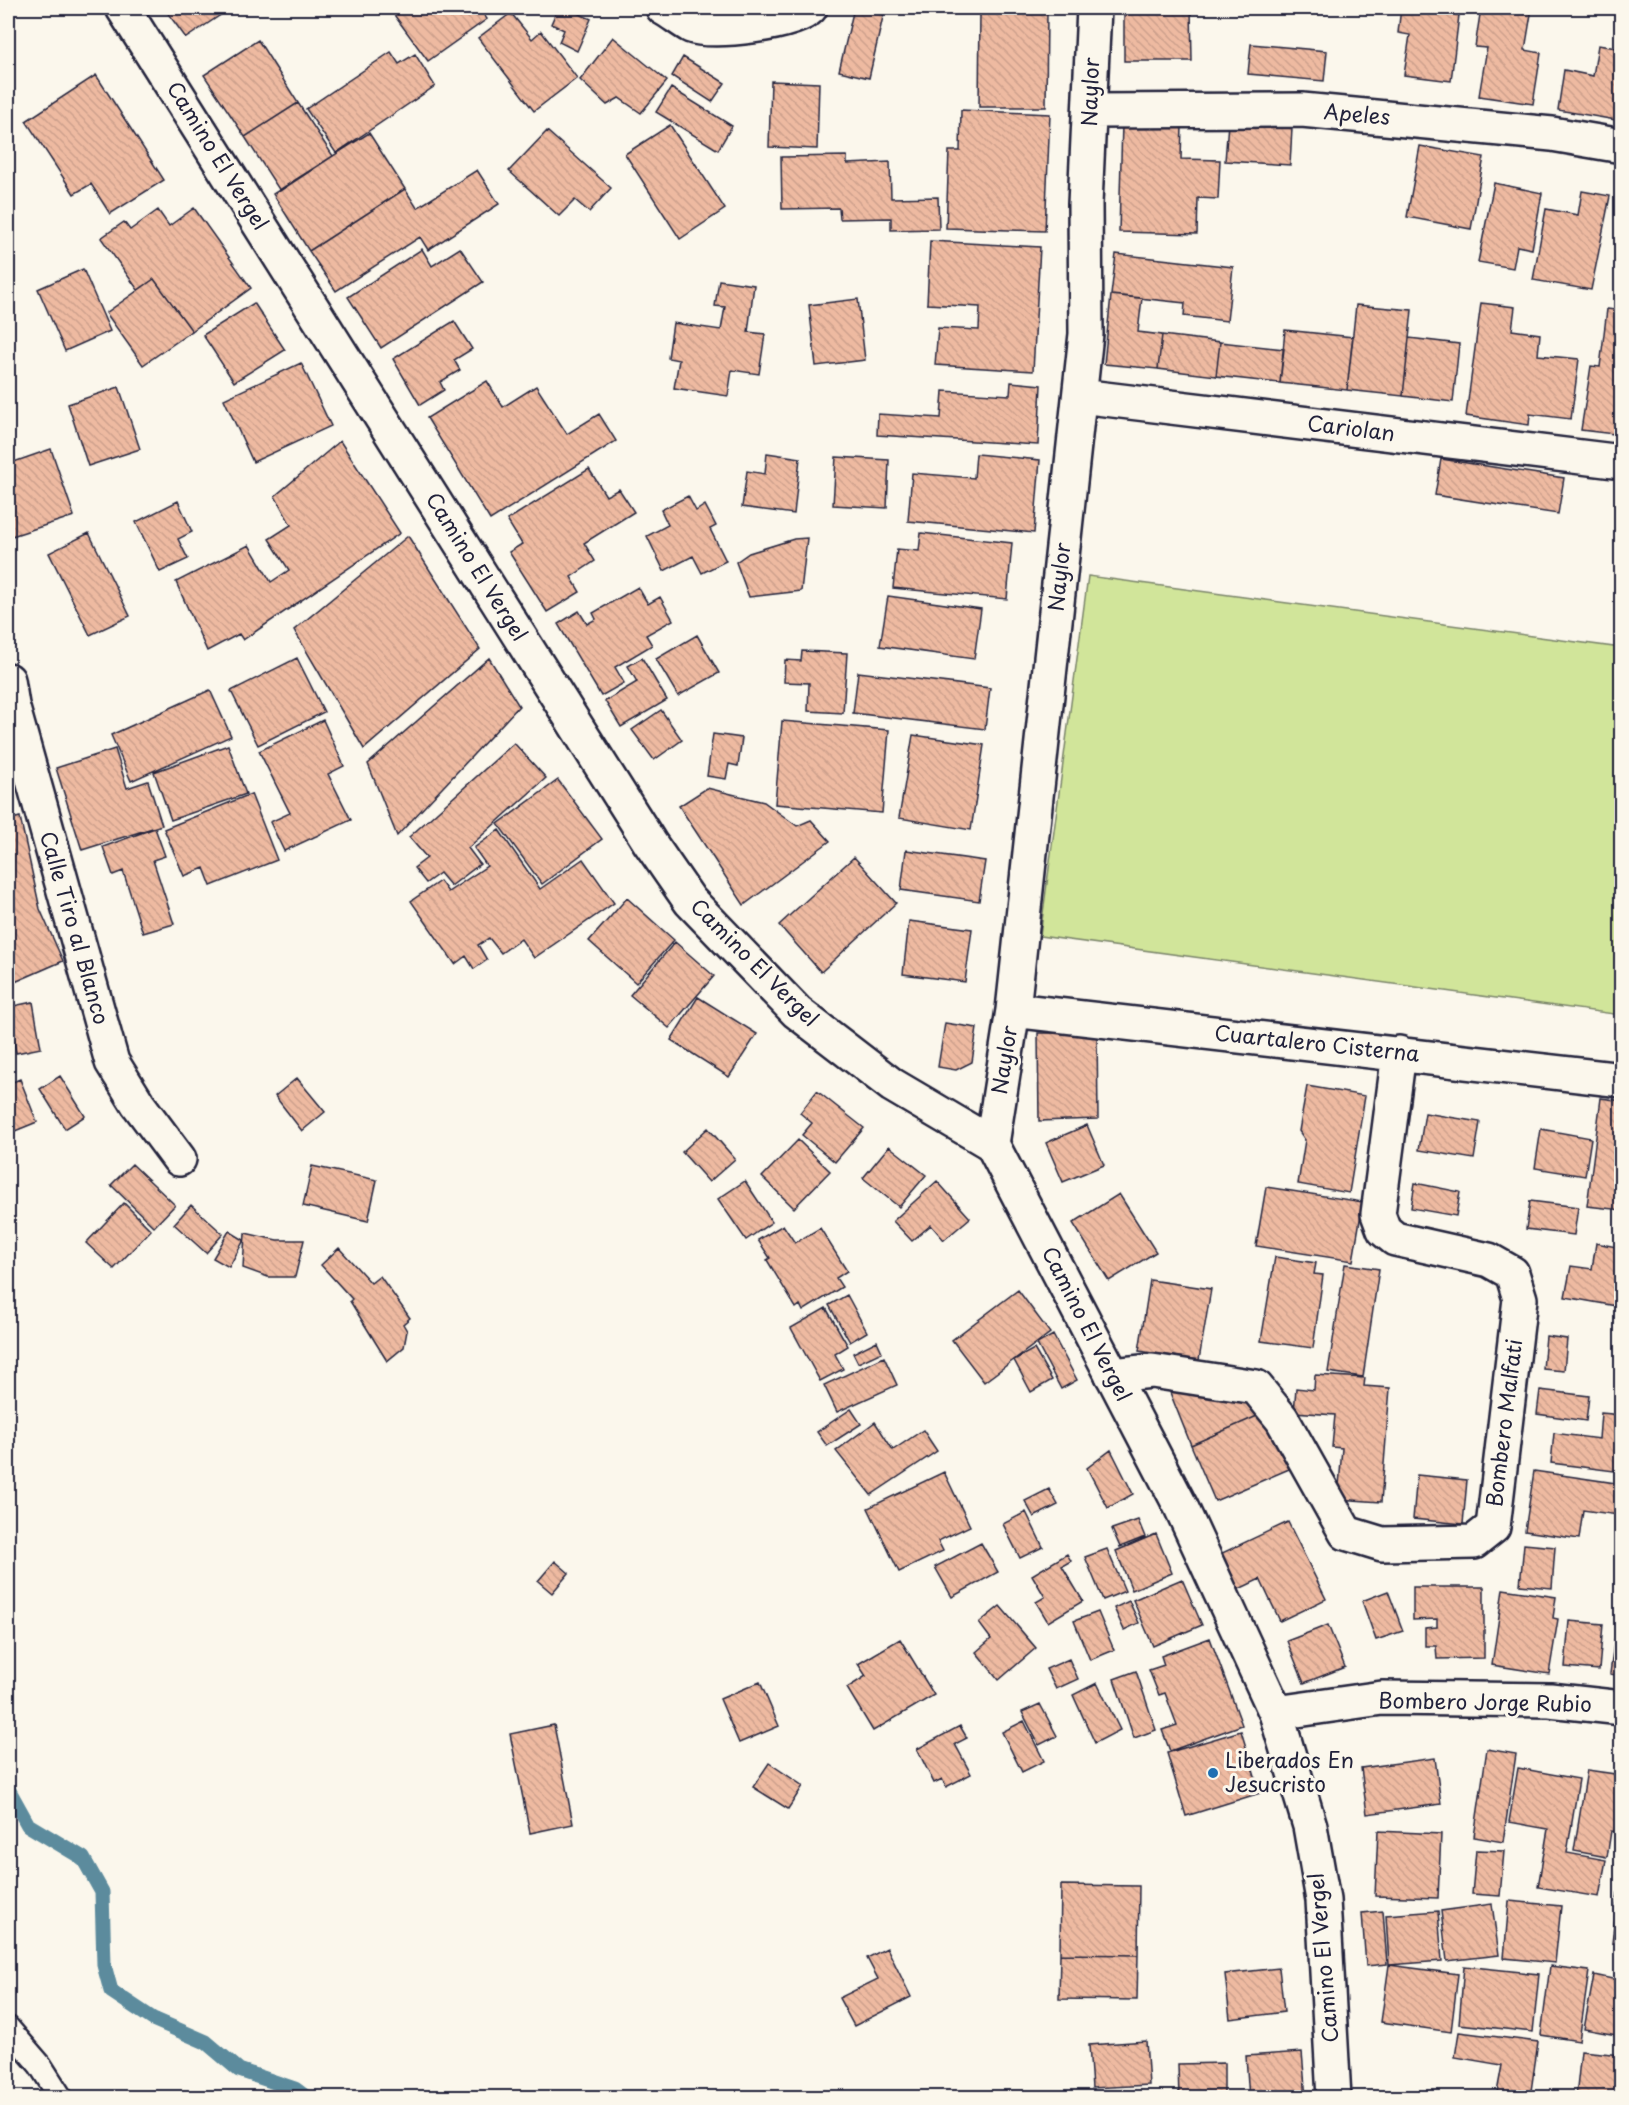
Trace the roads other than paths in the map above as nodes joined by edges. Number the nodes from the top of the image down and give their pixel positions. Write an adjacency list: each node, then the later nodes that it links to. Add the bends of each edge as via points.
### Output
1 (123, 8): 14 (street, Camino El Vergel, via 690,901 797,1012 892,1085)
2 (663, 8): 5 (street, via 693,27)
3 (810, 8): 5 (street, via 785,21)
4 (1094, 8): 6 (street, Naylor)
5 (744, 17)
6 (1091, 111): 7 (street, Apeles, via 1302,110 1552,134); 8 (street, Naylor, via 1085,204 1086,334)
7 (1622, 146)
8 (1080, 396): 9 (street, Cariolan); 11 (street, Naylor)
9 (1622, 462)
10 (8, 680): 15 (street, Calle Tiro al Blanco, via 112,1062)
11 (1013, 1010): 12 (street, Cuartalero Cisterna); 14 (street, Naylor)
12 (1399, 1053): 13 (street, Cuartalero Cisterna); 16 (street, Bombero Malfati, via 1378,1215 1384,1230 1395,1239 1489,1260 1512,1273 1520,1299 1493,1527 1474,1542 1382,1544 1346,1533 1282,1419 1256,1387 1152,1371)
13 (1622, 1080)
14 (992, 1144): 16 (street, Camino El Vergel)
15 (178, 1159)
16 (1112, 1375): 18 (street, Camino El Vergel, via 1181,1507)
17 (1622, 1708): 18 (street, Bombero Jorge Rubio, via 1550,1700 1382,1698)
18 (1276, 1713): 21 (street, Camino El Vergel, via 1310,1826 1323,1900)
19 (8, 2028): 20 (lane)
20 (61, 2097)
21 (1335, 2097)

